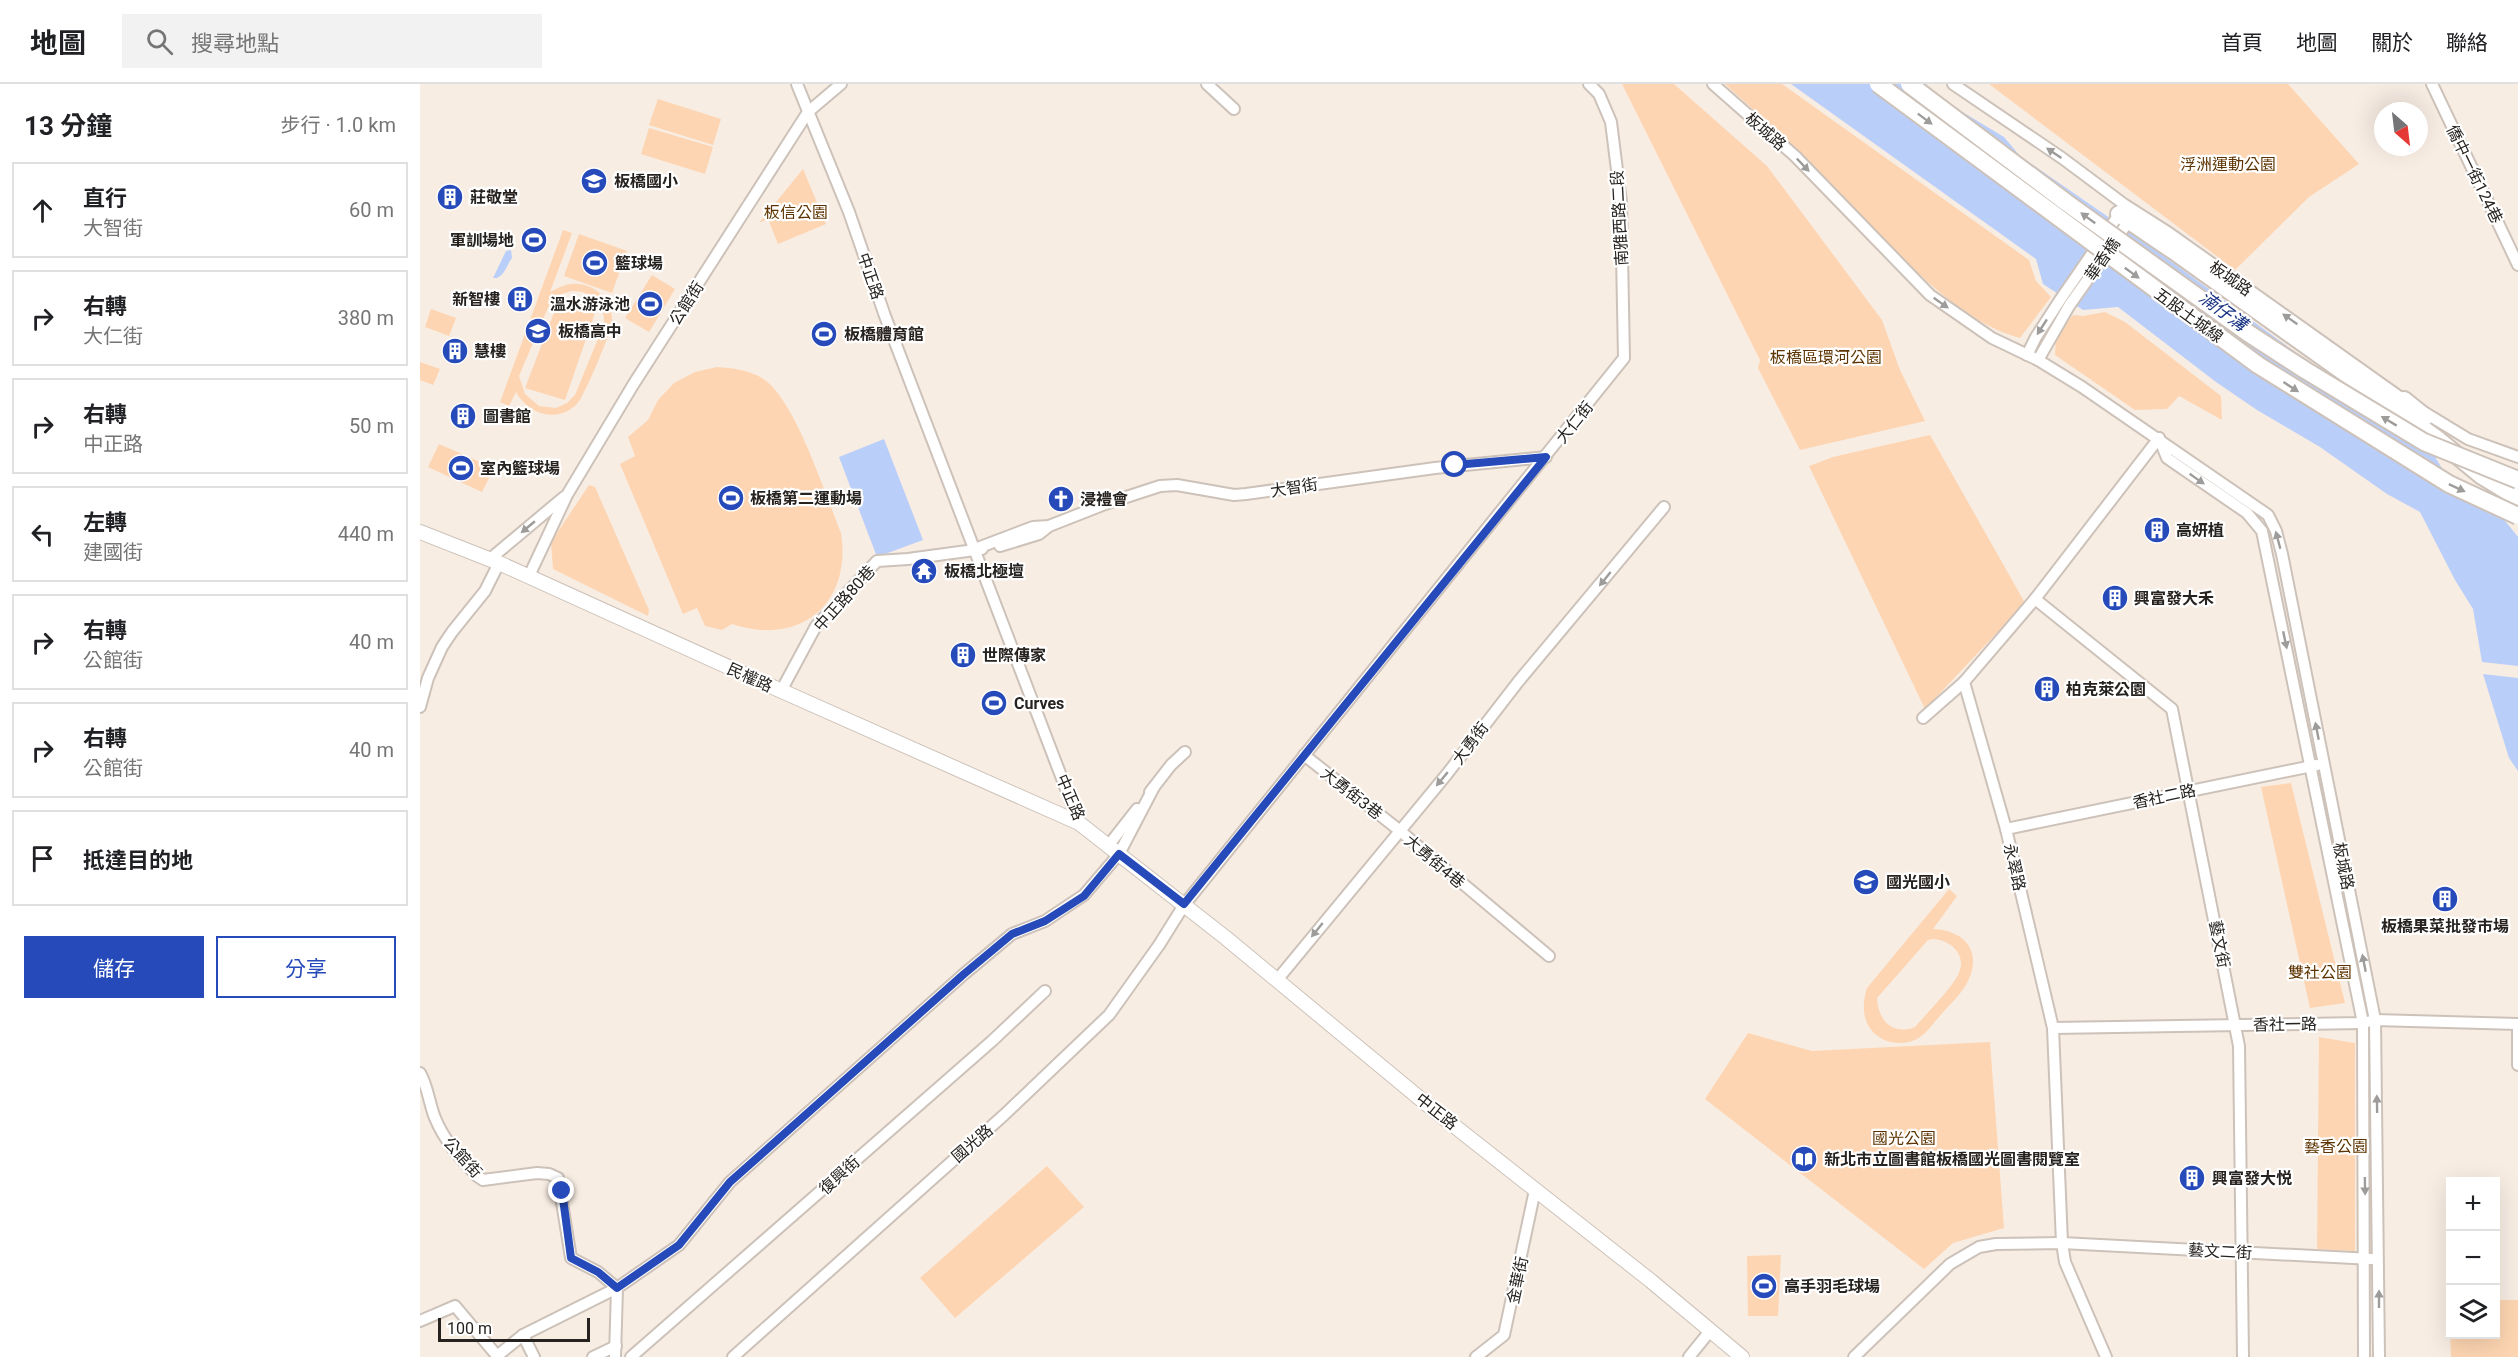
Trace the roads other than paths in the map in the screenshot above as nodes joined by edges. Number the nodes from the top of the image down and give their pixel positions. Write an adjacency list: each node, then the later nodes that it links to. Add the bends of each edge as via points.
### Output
1 (797, 84): 11 (street, 中正路)
2 (841, 84): 11 (street, 公館街)
3 (1207, 84): 10 (street)
4 (1589, 84): 16 (street, 南雅西路二段, via 1599,94 1611,122 1621,202)
5 (1713, 84): 15 (street, 板城路, one-way to 15, via 1795,156 1930,295 1992,338)
6 (1878, 84): 25 (highway, 五股土城線, one-way to 25, bridge, via 2258,365 2449,484)
7 (1909, 84): 22 (highway, 五股土城線, one-way to 7, bridge, via 2424,442 2248,333)
8 (1953, 84): 12 (street, 板城路, one-way to 8, via 2062,158)
9 (2432, 84): 13 (street, 僑中一街124巷)
10 (1234, 110)
11 (808, 112): 23 (street, 公館街); 27 (street, 中正路)
12 (2125, 215): 14 (street, 華香橋, bridge); 18 (street, 板城路, one-way to 12); 22 (highway, via 2368,388 2482,476)
13 (2518, 265)
14 (2065, 303): 15 (street, one-way to 15, via 2036,337); 17 (street)
15 (2027, 355): 17 (street, 板城路)
16 (1623, 358): 20 (street, 大仁街)
17 (2038, 360): 19 (street, 板城路)
18 (2404, 400): 21 (street, 板城路, via 2468,439); 22 (highway)
19 (2159, 438): 30 (street); 37 (street, 板城路, one-way to 19, via 2282,554 2268,515); 38 (street, 板城路, one-way to 38, via 2167,458 2247,513 2262,531)
20 (1546, 457): 27 (street, 大智街, via 1234,495 1177,485 1160,486); 36 (street, 大仁街)
21 (2518, 457)
22 (2517, 490)
23 (567, 495): 28 (street, one-way to 28); 29 (street)
24 (1664, 507): 42 (street, 大勇街, one-way to 42)
25 (2518, 516)
26 (420, 532): 28 (main road, 民權路)
27 (975, 549): 32 (street, 中正路80巷, via 877,561 816,626); 40 (street, 中正路)
28 (495, 561): 29 (main road, 民權路); 33 (street, via 484,591 442,647)
29 (529, 576): 32 (main road, 民權路)
30 (2036, 599): 31 (street); 39 (street, 藝文街, via 2172,709)
31 (1964, 682): 34 (street); 41 (street, 永翠路)
32 (781, 691): 40 (main road, 民權路)
33 (420, 707)
34 (1923, 718)
35 (1185, 752): 43 (street, via 1154,787)
36 (1305, 755): 42 (street, 大勇街3巷); 44 (street, 大仁街)
37 (2323, 763): 38 (street, 香社二路); 48 (street, 板城路, one-way to 37)
38 (2311, 766): 39 (street, 香社二路); 49 (street, 板城路)
39 (2189, 791): 41 (street, 香社二路); 51 (street, 藝文街)
40 (1079, 823): 43 (main road, 中正路)
41 (2006, 829): 52 (street, 永翠路)
42 (1399, 830): 45 (street, 大勇街4巷); 46 (street, 大勇街, one-way to 46)
43 (1113, 850): 44 (main road, 中正路); 60 (street, via 1084,896 1045,921 1012,934 964,974 730,1182 679,1245)
44 (1184, 904): 46 (main road, 中正路); 69 (street, 國光路, via 1109,1015 1004,1115)
45 (1550, 956)
46 (1276, 980): 55 (main road, 中正路)
47 (1045, 991): 68 (street, 復興街)
48 (2375, 1020): 49 (street, 香社一路); 50 (street, 香社一路); 59 (street, 板城路, one-way to 48)
49 (2362, 1023): 51 (street, 香社一路); 58 (street, 板城路, one-way to 58)
50 (2518, 1024): 53 (street)
51 (2236, 1025): 52 (street, 香社一路); 57 (street, 藝文街)
52 (2053, 1028): 56 (street, 永翠路)
53 (2518, 1065)
54 (420, 1073): 60 (street, 公館街, via 446,1142 477,1176 483,1180 544,1173 558,1179 571,1258 598,1272)
55 (1535, 1190): 62 (main road, 中正路); 70 (street, 金華街, via 1504,1335)
56 (2062, 1244): 57 (street, 藝文二街); 73 (street, 藝文二街, via 1996,1244 1965,1254); 74 (street, 永翠路, via 2065,1262)
57 (2242, 1251): 58 (street, 藝文二街); 75 (street, 藝文街)
58 (2366, 1259): 59 (street, 藝文二街); 76 (street, 板城路)
59 (2379, 1259): 77 (street, 板城路, one-way to 59)
60 (617, 1288): 63 (street); 64 (street)
61 (420, 1321): 65 (street, via 455,1306)
62 (1710, 1331): 71 (street); 72 (main road, 中正路)
63 (523, 1335): 65 (street); 66 (street)
64 (616, 1352): 67 (street)
65 (497, 1356)
66 (534, 1357)
67 (593, 1357)
68 (631, 1357)
69 (733, 1357)
70 (1476, 1357)
71 (1689, 1357)
72 (1742, 1357)
73 (1854, 1357)
74 (2106, 1357)
75 (2242, 1357)
76 (2364, 1357)
77 (2379, 1357)

